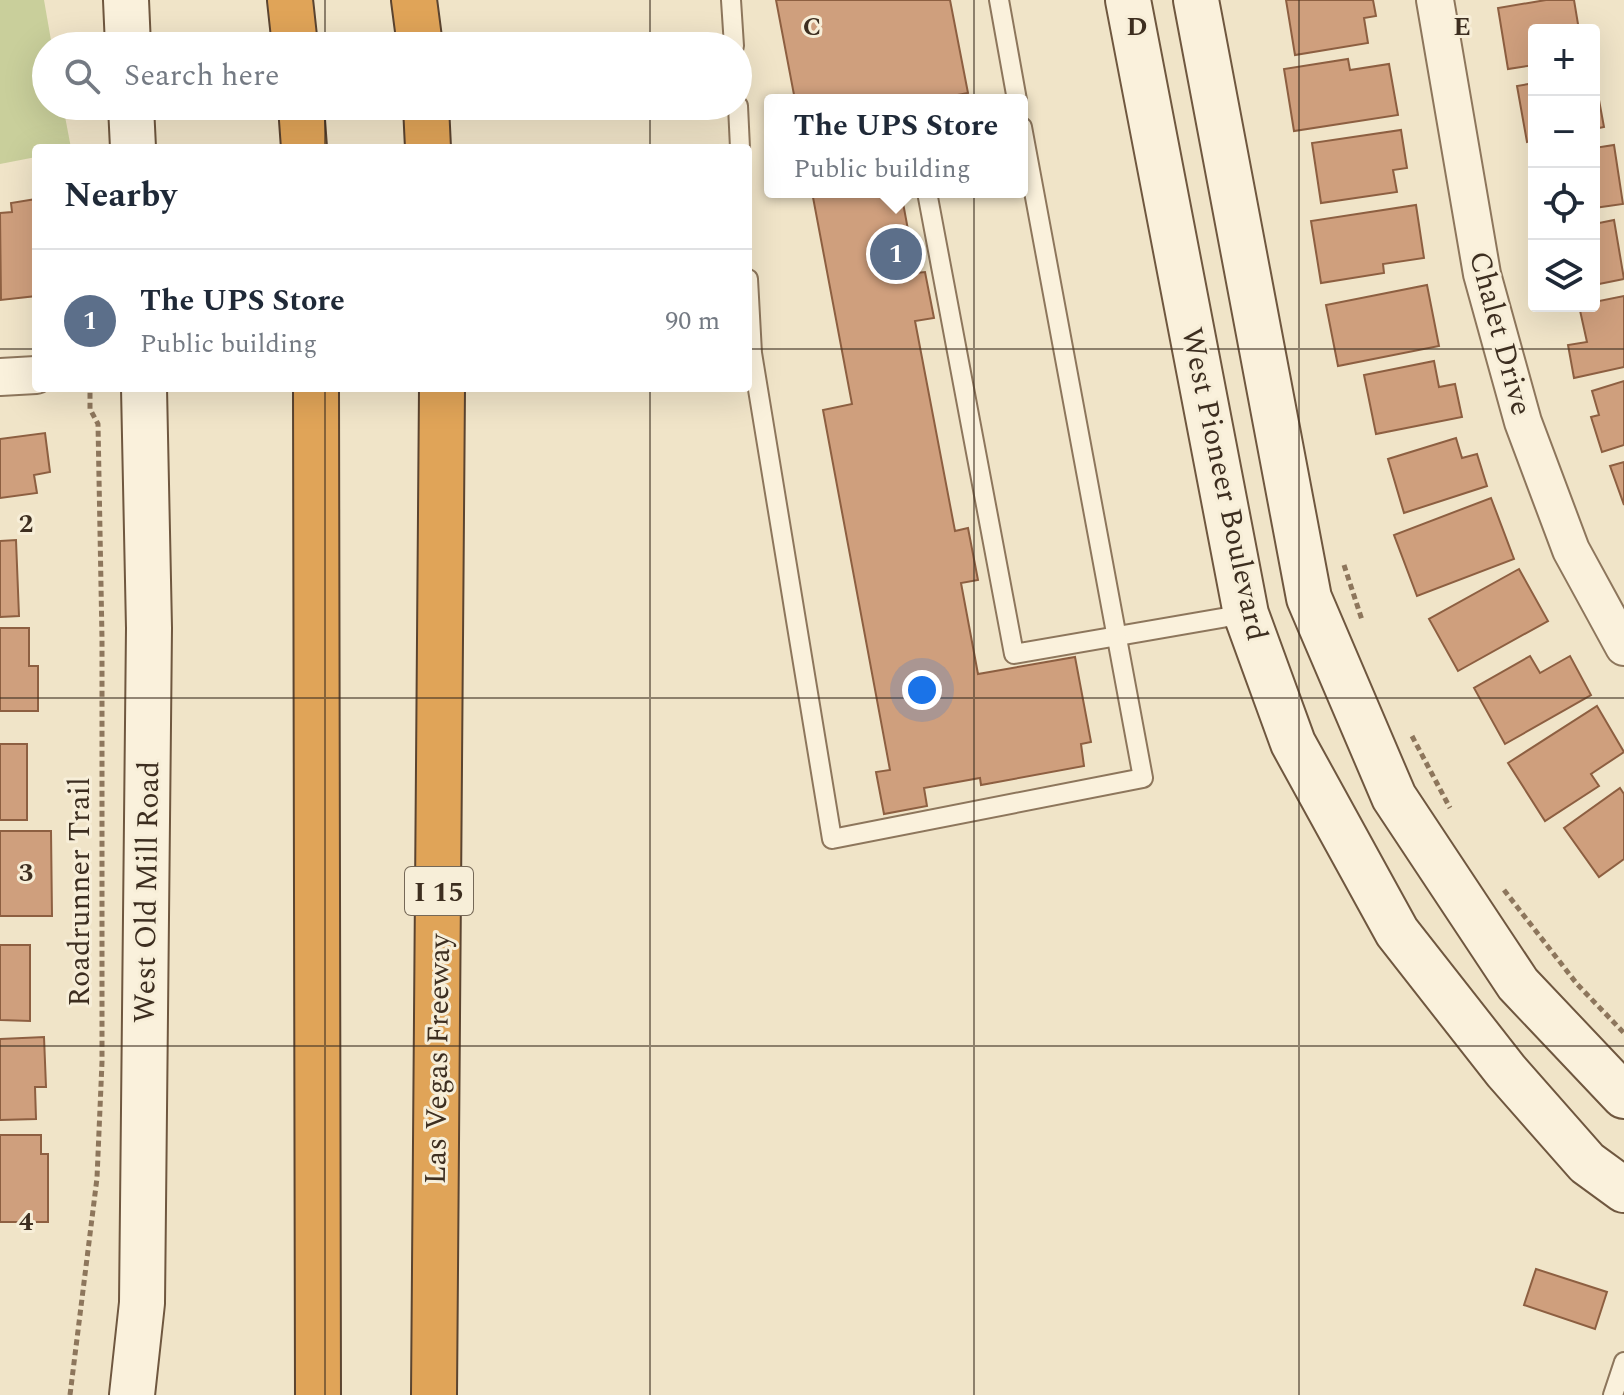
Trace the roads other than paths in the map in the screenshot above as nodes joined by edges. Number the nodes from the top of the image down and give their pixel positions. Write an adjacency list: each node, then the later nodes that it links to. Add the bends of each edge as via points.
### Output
1 (126, 0): 9 (main road)
2 (290, 0): 10 (highway)
3 (414, 0): 11 (highway)
4 (731, 0): 12 (lane)
5 (999, 0): 13 (lane)
6 (1128, 0): 30 (main road, West Pioneer Boulevard)
7 (1196, 0): 33 (main road, West Pioneer Boulevard, via 1309,598 1394,797 1518,984)
8 (1435, 0): 32 (street, Chalet Drive, via 1482,274 1523,422 1571,550)
9 (127, 32)
10 (293, 32)
11 (418, 32)
12 (733, 32)
13 (1016, 94)
14 (132, 120): 18 (main road)
15 (302, 120): 19 (highway)
16 (427, 120): 20 (highway)
17 (739, 120): 21 (lane)
18 (133, 144)
19 (304, 144)
20 (428, 144)
21 (740, 144)
22 (1028, 159): 31 (lane)
23 (928, 198): 31 (lane, via 1014,654)
24 (752, 353): 31 (lane, via 832,839 1143,778)
25 (32, 375): 26 (street)
26 (0, 377)
27 (144, 392): 36 (main road, West Old Mill Road, via 149,628 142,1303)
28 (316, 392): 37 (highway)
29 (442, 392): 38 (highway, Las Vegas Freeway / I 15)
30 (1246, 614): 31 (lane); 34 (main road, West Pioneer Boulevard, via 1293,743 1397,932 1506,1071 1587,1163)
31 (1117, 635)
32 (1624, 647)
33 (1624, 1096)
34 (1624, 1190)
35 (1624, 1362): 39 (lane)
36 (132, 1395)
37 (318, 1395)
38 (434, 1395)
39 (1613, 1395)

